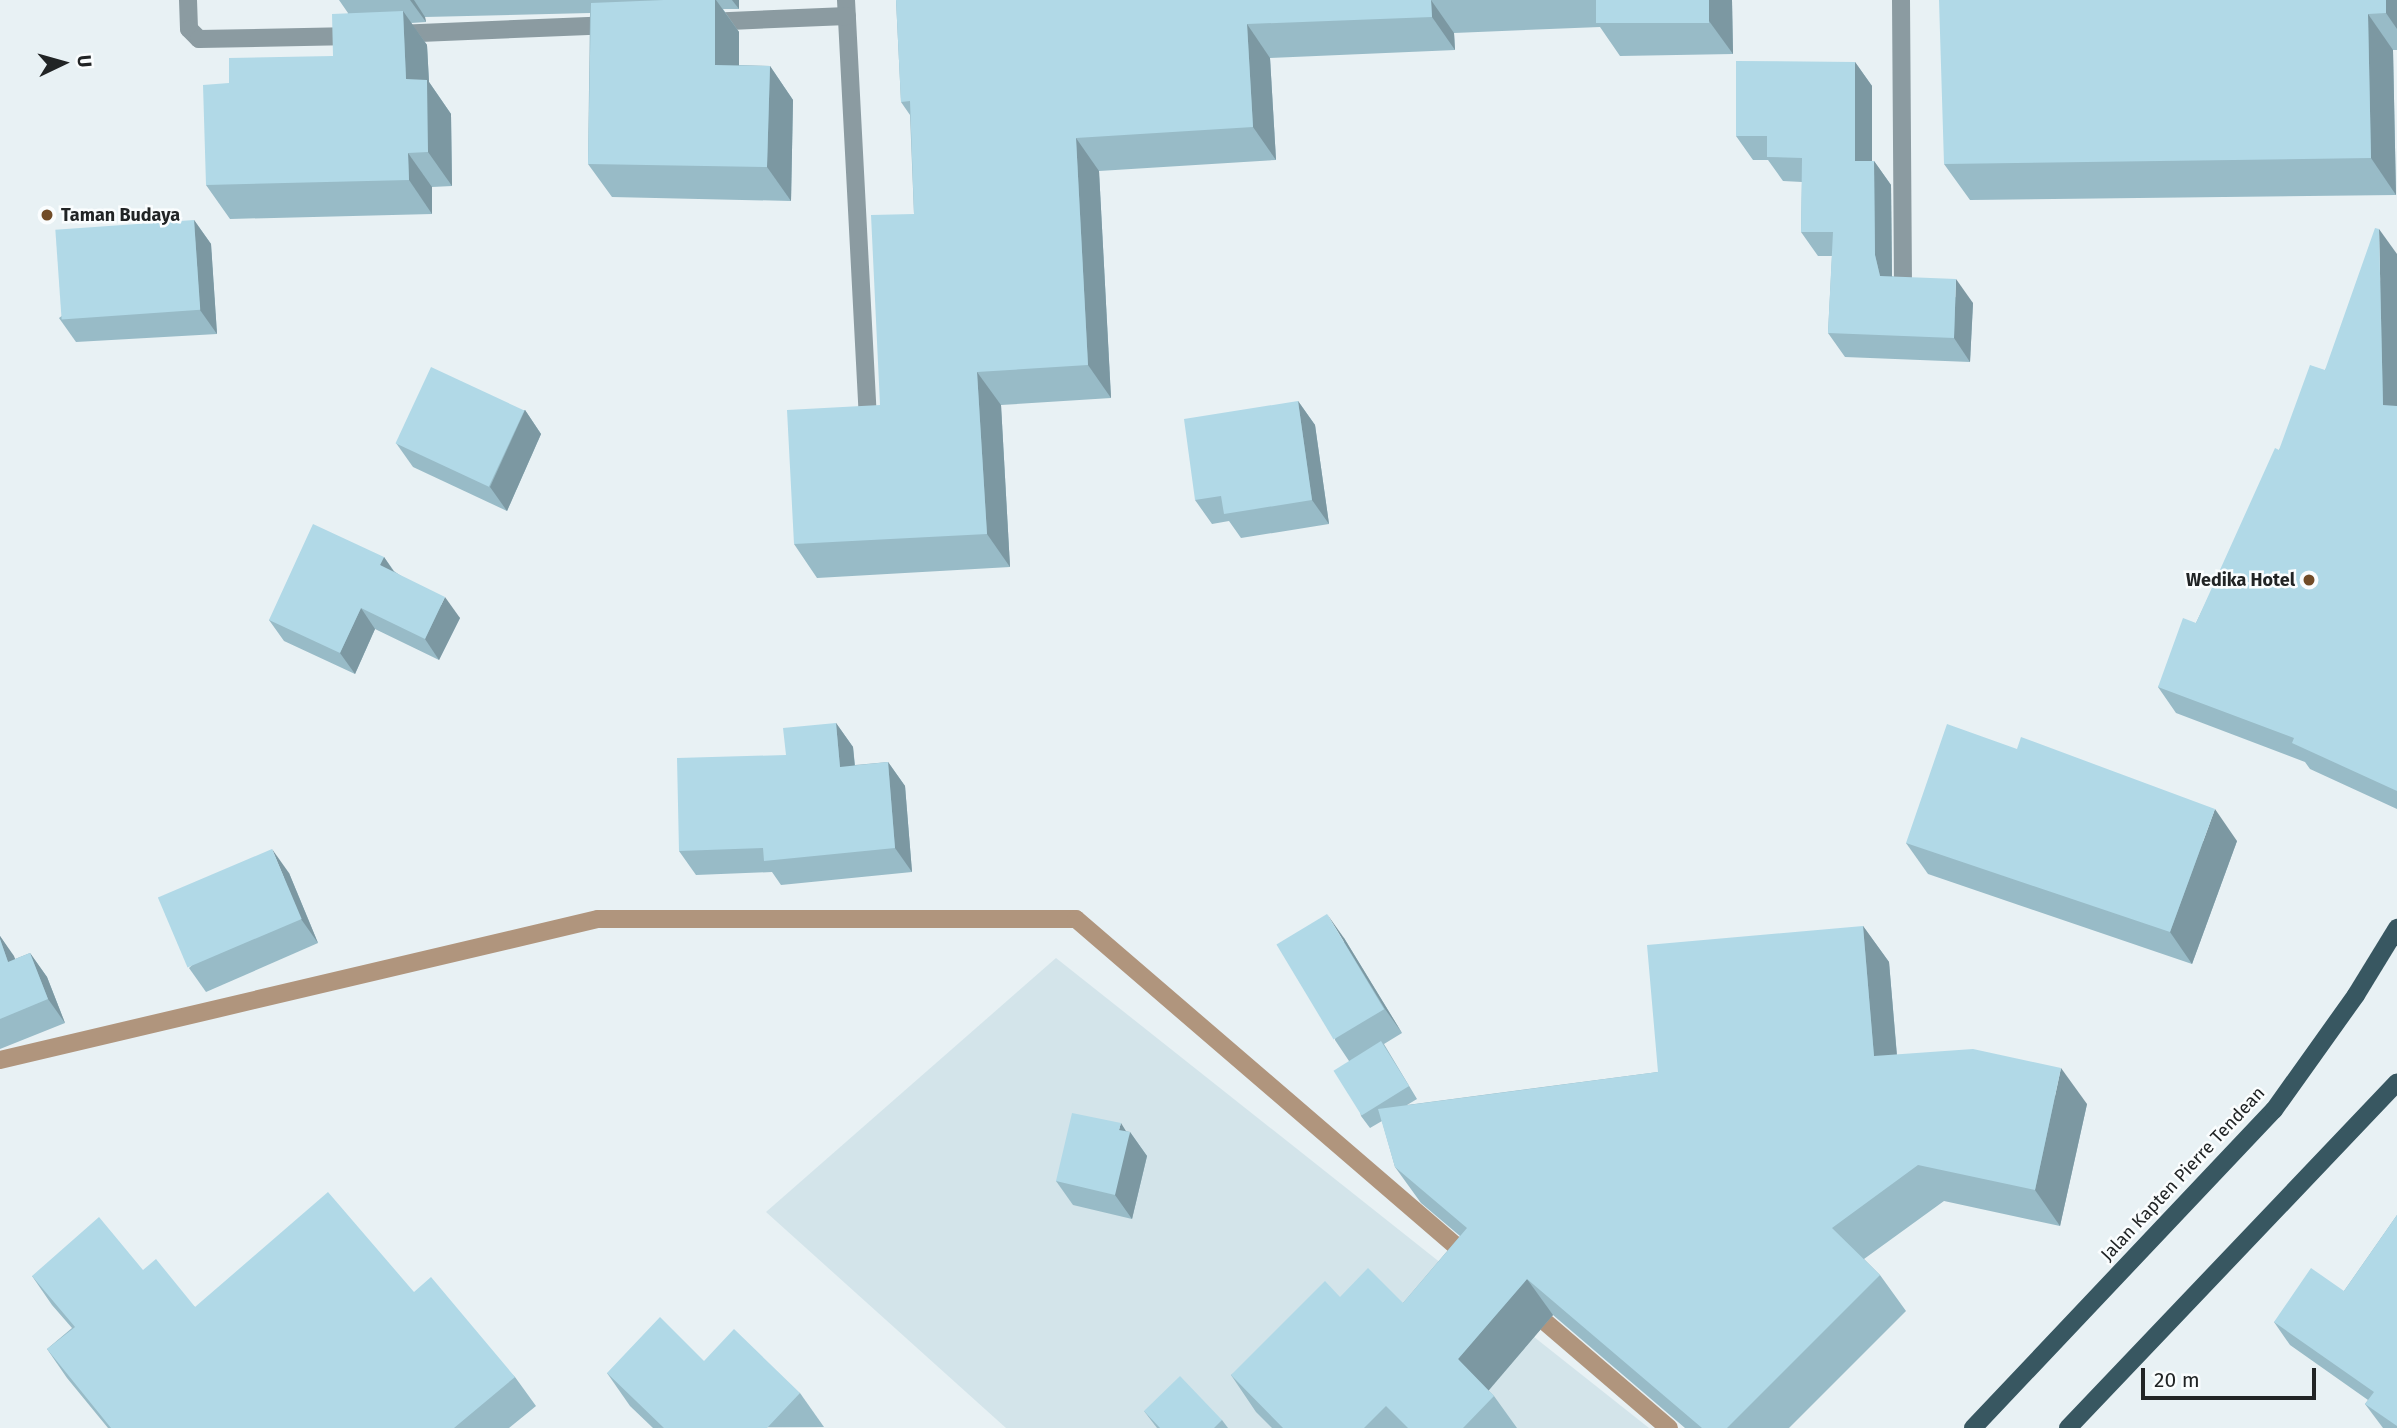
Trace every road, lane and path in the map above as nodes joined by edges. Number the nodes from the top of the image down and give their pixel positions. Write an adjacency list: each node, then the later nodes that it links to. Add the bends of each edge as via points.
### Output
1 (188, 0): 5 (lane, via 189,29 199,39 214,42)
2 (1901, 0): 6 (lane)
3 (847, 8): 4 (lane); 7 (lane)
4 (682, 23)
5 (627, 25)
6 (1903, 279)
7 (868, 425)
8 (2397, 928): 10 (main road, Jalan Kapten Pierre Tendean, via 2356,995 2274,1110)
9 (2397, 1083): 11 (main road)
10 (1973, 1428)
11 (2068, 1428)

